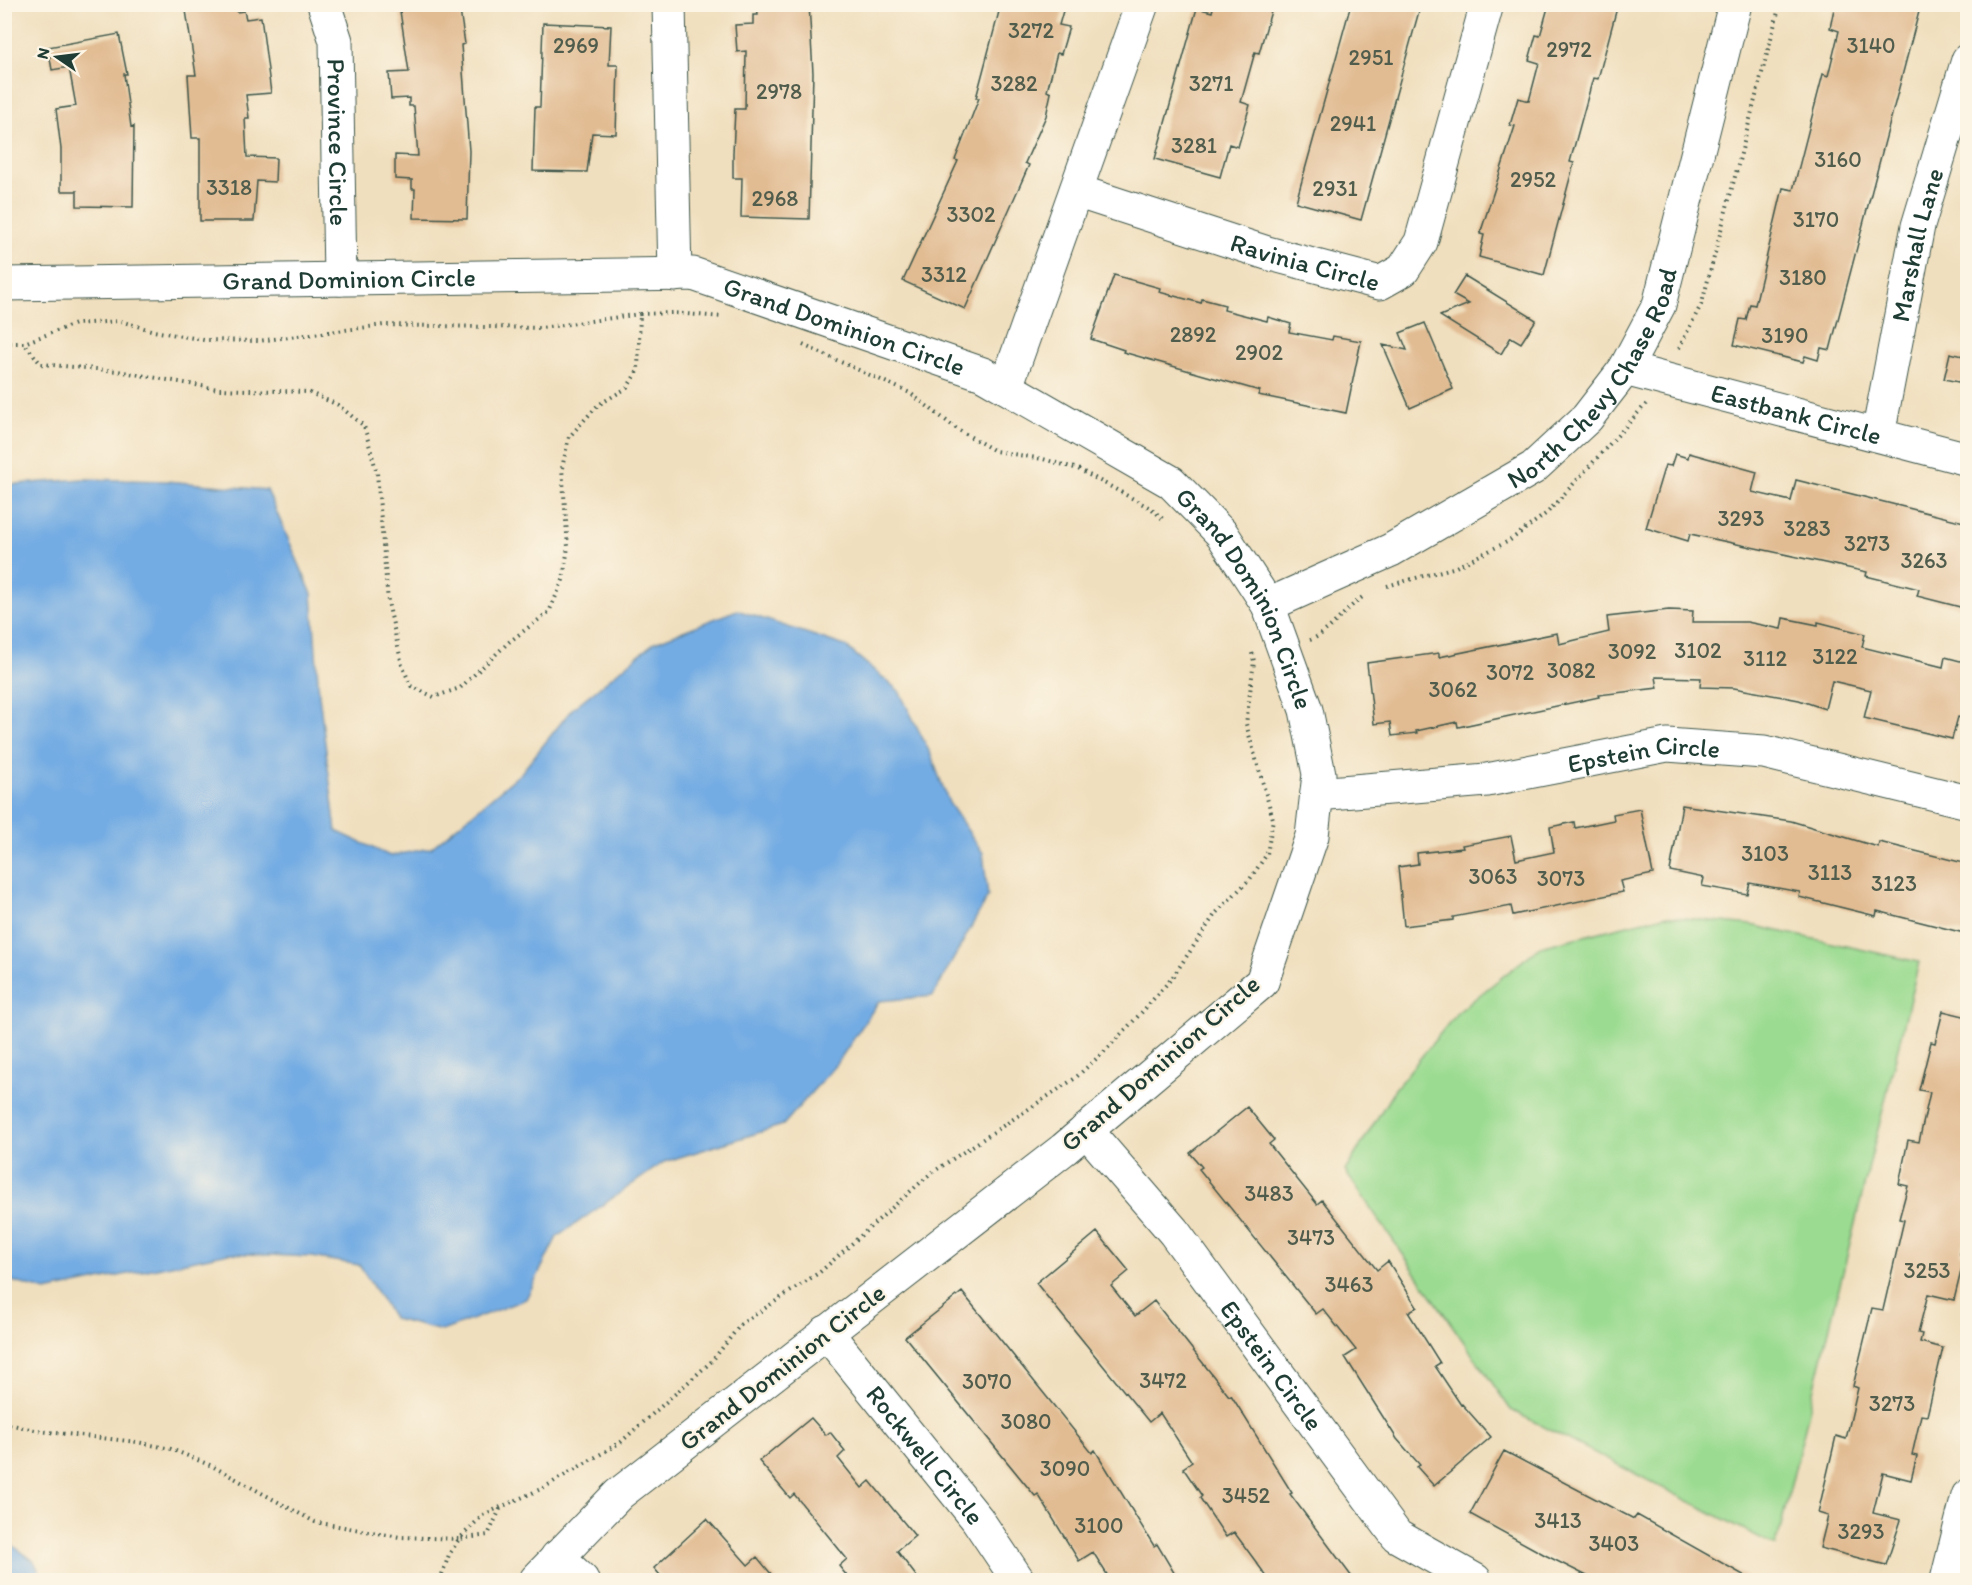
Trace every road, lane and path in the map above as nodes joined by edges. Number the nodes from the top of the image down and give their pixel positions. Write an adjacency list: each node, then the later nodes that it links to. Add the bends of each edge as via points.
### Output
1 (324, 4): 10 (street, Province Circle, via 336,41)
2 (669, 4): 9 (street)
3 (1142, 4): 8 (street)
4 (1487, 4): 8 (street, Ravinia Circle, via 1421,242 1402,270 1380,283 1267,253)
5 (1735, 4): 18 (street, North Chevy Chase Road, via 1659,305)
6 (1780, 4): 17 (path, via 1702,303)
7 (1968, 60): 21 (street, Marshall Lane, via 1918,226)
8 (1076, 191): 19 (street)
9 (675, 275): 10 (street, Grand Dominion Circle); 19 (street, Grand Dominion Circle, via 693,274 983,374)
10 (340, 279): 11 (street, Grand Dominion Circle)
11 (4, 284)
12 (640, 314): 13 (path); 15 (path, via 541,328 384,325 258,341 204,340 120,321 75,324); 15 (path, via 638,369 627,388 598,405 569,436 561,468 568,547 563,580 549,612 509,642 460,688 434,697 411,686 402,665 388,602 377,472 364,426 338,405 308,392 218,389 118,371 41,364)
13 (731, 319)
14 (4, 343): 15 (path)
15 (24, 343)
16 (798, 343): 23 (path, via 910,393 957,429 995,451 1078,469 1152,509)
17 (1679, 348)
18 (1625, 369): 21 (street, Eastbank Circle); 26 (street, North Chevy Chase Road, via 1587,418 1533,468 1391,550)
19 (1006, 387): 26 (street, Grand Dominion Circle, via 1171,482 1222,534)
20 (1647, 400): 24 (path, via 1642,411 1547,513 1509,541 1456,567)
21 (1878, 435): 22 (street, Eastbank Circle)
22 (1968, 459)
23 (1169, 524)
24 (1378, 590)
25 (1370, 593): 28 (path, via 1348,607 1320,636)
26 (1268, 606): 28 (street, Grand Dominion Circle)
27 (1251, 650): 28 (path)
28 (1268, 654): 29 (street, Grand Dominion Circle, via 1306,710 1318,774); 35 (path, via 1246,724 1273,819 1267,854 1250,879 1216,913 1150,1003 1074,1079 930,1174 820,1272 741,1323 712,1361 621,1442 543,1488)
29 (1317, 794): 30 (street, Epstein Circle, via 1487,780 1667,745 1764,752); 31 (street, Grand Dominion Circle, via 1312,836 1262,982)
30 (1968, 802)
31 (1086, 1130): 32 (street, Grand Dominion Circle); 41 (street, Epstein Circle, via 1174,1232 1397,1536)
32 (826, 1332): 37 (street, Grand Dominion Circle, via 619,1494); 40 (street, Rockwell Circle, via 977,1519)
33 (4, 1422): 36 (path, via 39,1431 171,1449 212,1466 315,1522 400,1537)
34 (1968, 1496): 42 (street)
35 (502, 1504): 36 (path, via 483,1515); 36 (path, via 488,1535)
36 (459, 1539): 38 (path)
37 (547, 1569): 39 (street)
38 (440, 1581)
39 (582, 1581)
40 (1018, 1581)
41 (1475, 1581)
42 (1947, 1581)

